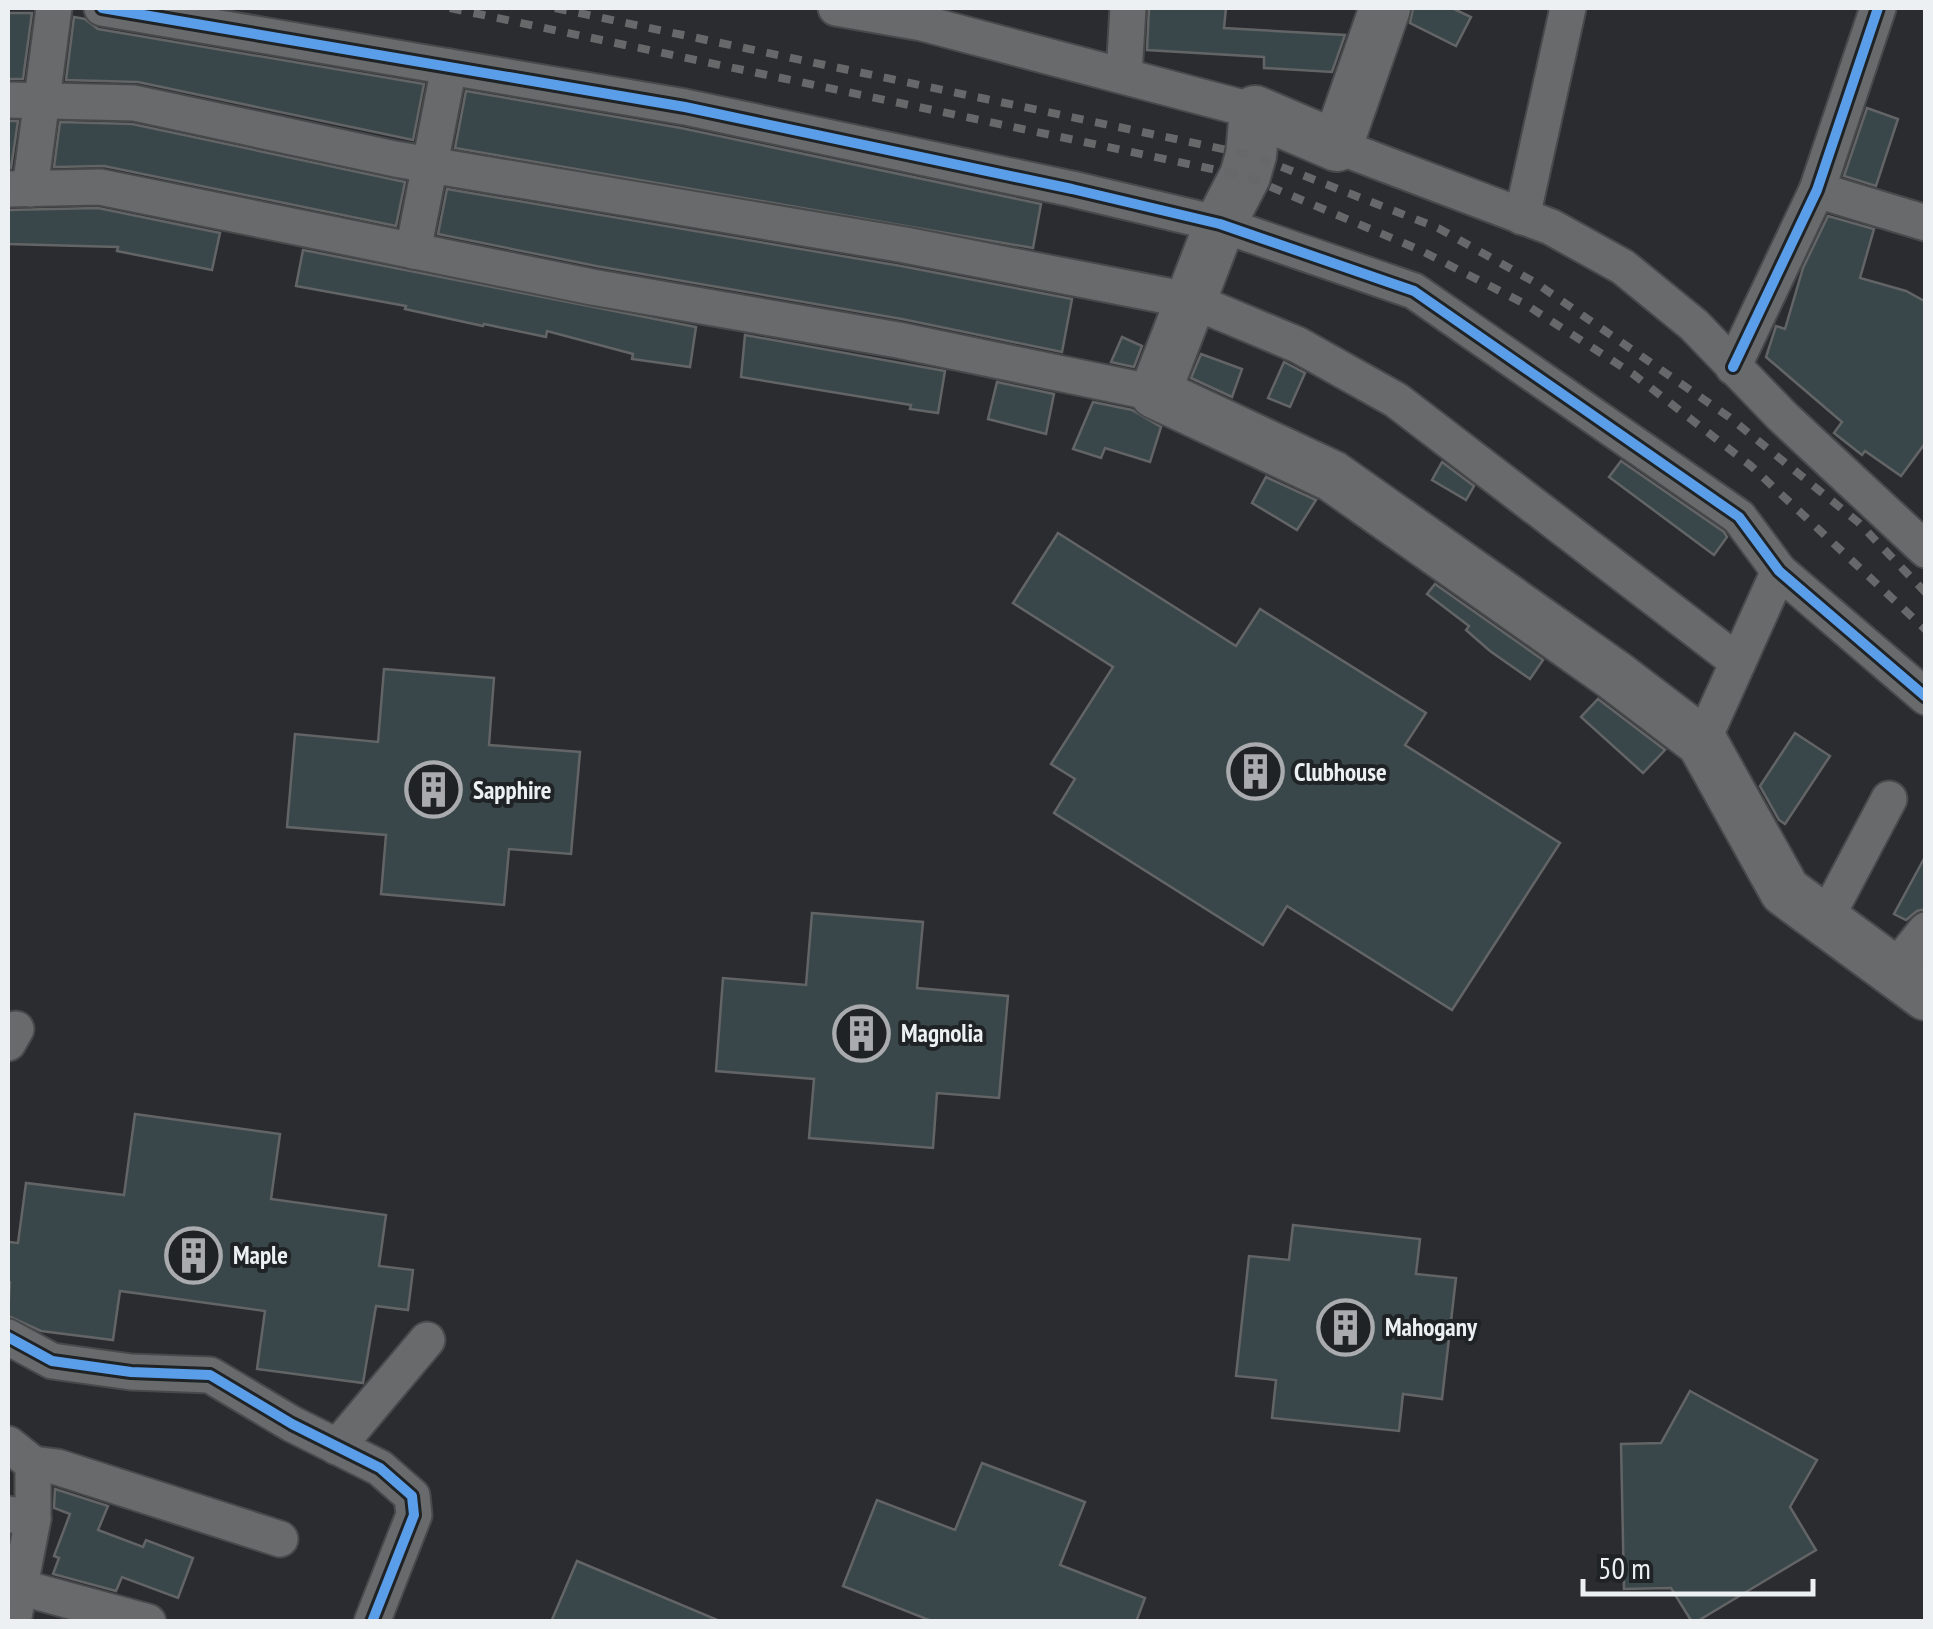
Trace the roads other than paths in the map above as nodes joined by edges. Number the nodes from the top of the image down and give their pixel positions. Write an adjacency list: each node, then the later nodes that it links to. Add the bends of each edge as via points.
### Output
1 (54, 8): 12 (street)
2 (102, 8): 9 (street)
3 (836, 8): 8 (street)
4 (1128, 8): 10 (street)
5 (1385, 8): 14 (street)
6 (1568, 8): 18 (street)
7 (1878, 8): 17 (street)
8 (923, 15): 10 (street)
9 (449, 68): 15 (street); 20 (street, via 686,107)
10 (1124, 75): 13 (street)
11 (8, 100): 12 (street)
12 (43, 101): 15 (street, via 134,103); 16 (street)
13 (1255, 111): 14 (street); 20 (street, via 1245,176)
14 (1336, 146): 18 (street)
15 (432, 165): 21 (street); 22 (street, via 906,245)
16 (19, 189): 21 (street, via 100,187)
17 (1817, 190): 19 (street); 23 (street)
18 (1522, 216): 23 (street, via 1623,267)
19 (1926, 223)
20 (1220, 224): 22 (street); 26 (street, via 1414,291 1739,516)
21 (413, 251): 24 (street)
22 (1193, 302): 24 (street); 27 (street, via 1298,346 1396,400)
23 (1733, 367): 25 (street)
24 (1154, 394): 29 (street, via 1332,476)
25 (1926, 550)
26 (1778, 571): 27 (street); 28 (street)
27 (1738, 662): 29 (street)
28 (1926, 697)
29 (1702, 742): 31 (street, via 1785,891)
30 (1889, 799): 31 (street)
31 (1825, 920): 33 (street)
32 (1926, 930): 33 (street)
33 (1909, 983)
34 (8, 1336): 36 (street, via 52,1361 210,1375)
35 (427, 1340): 36 (street)
36 (337, 1447): 43 (street, via 380,1468 412,1496 414,1515)
37 (20, 1454): 38 (street); 39 (street)
38 (20, 1516): 40 (street)
39 (280, 1539)
40 (14, 1585): 41 (street); 42 (street)
41 (13, 1622)
42 (148, 1622)
43 (372, 1622)

